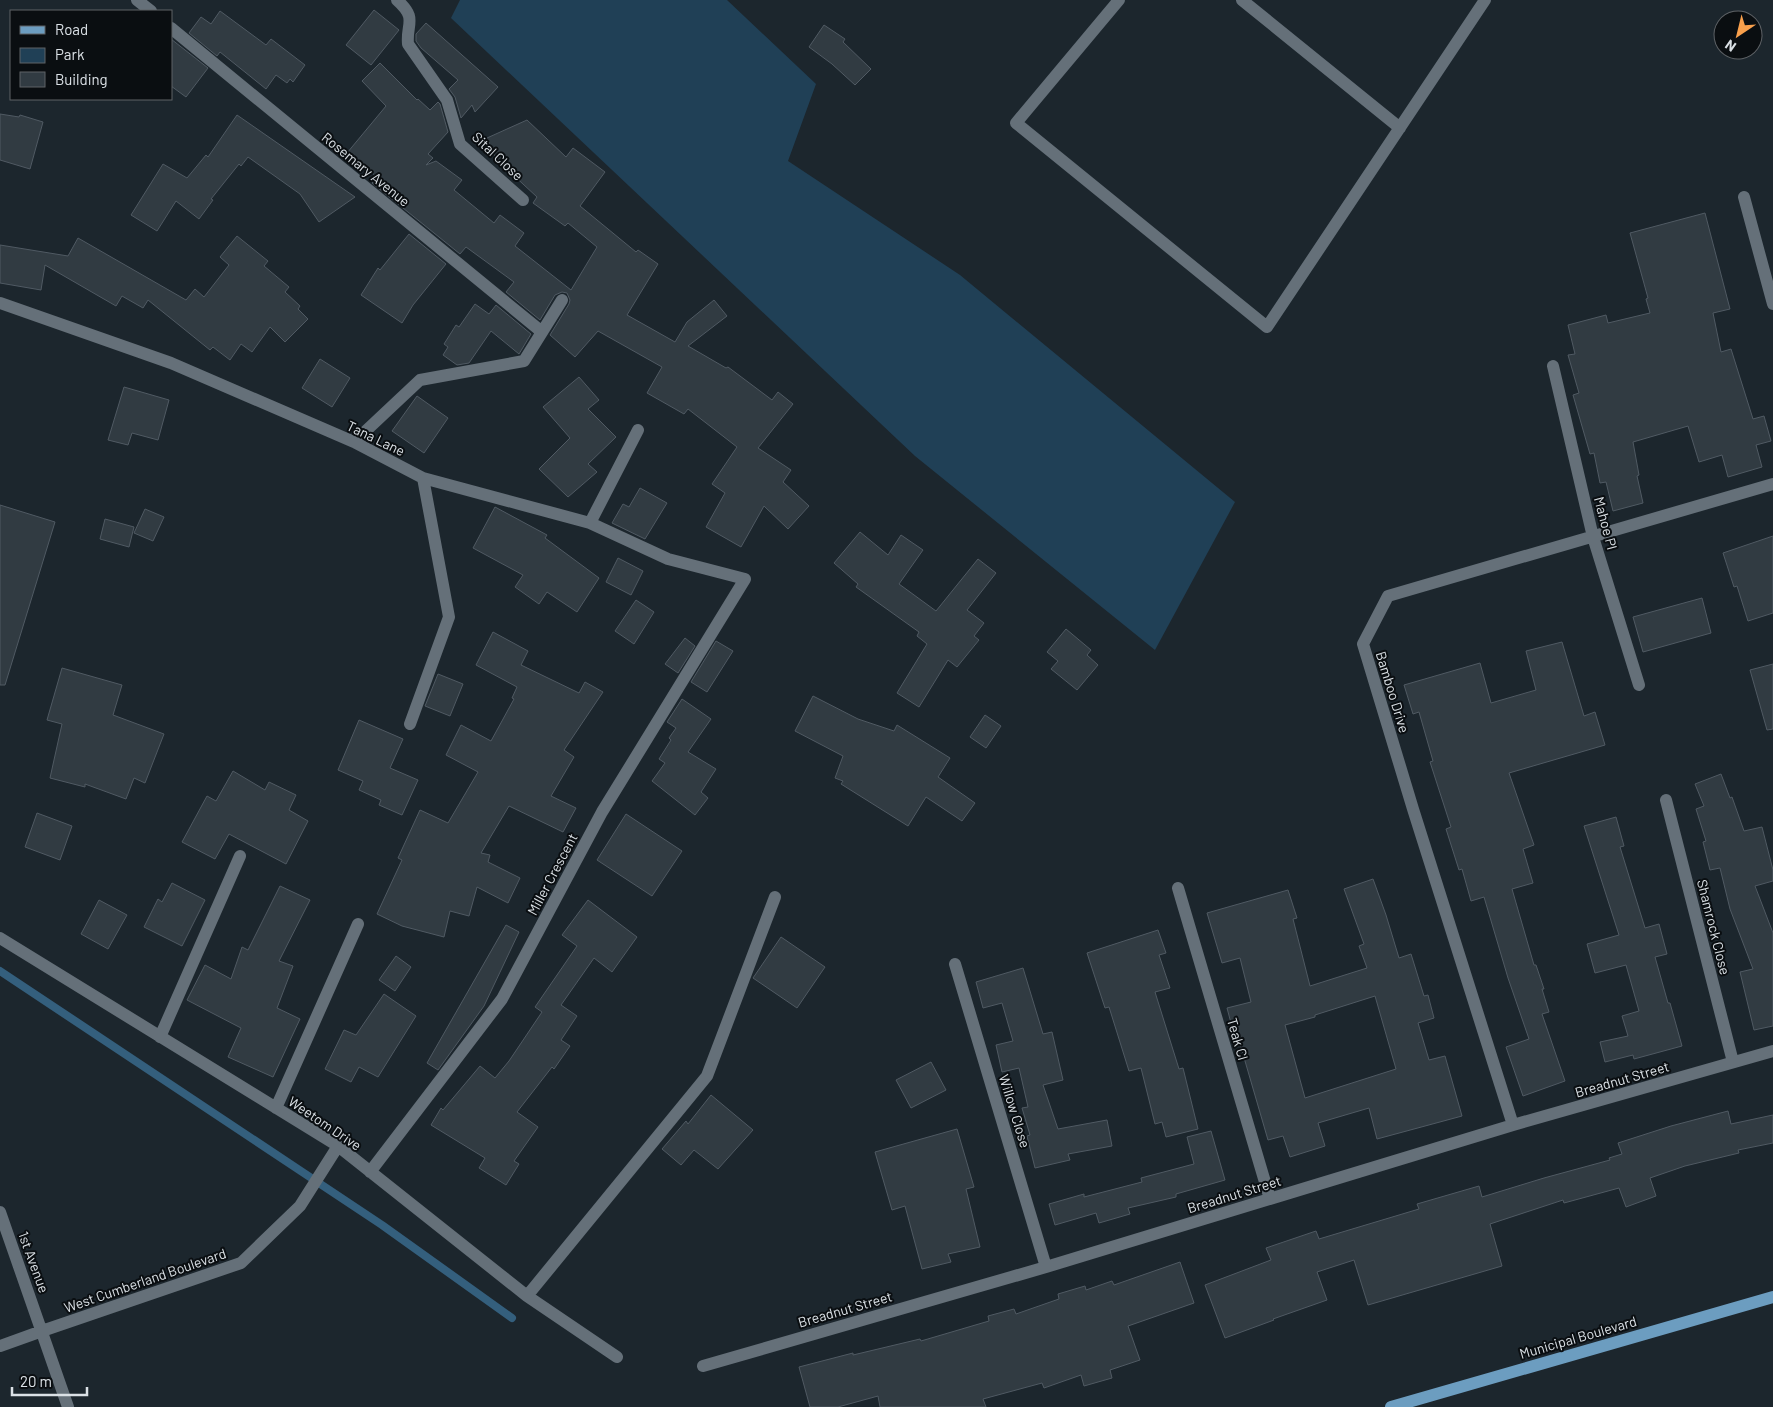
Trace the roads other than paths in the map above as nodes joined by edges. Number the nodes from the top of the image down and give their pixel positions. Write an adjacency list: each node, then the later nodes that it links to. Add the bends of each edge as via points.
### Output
1 (137, 0): 6 (street)
2 (397, 0): 10 (street, Sital Close, via 410,17 408,44 447,100 460,144)
3 (1119, 0): 8 (street, via 1016,123 1267,327)
4 (1242, 0): 8 (street)
5 (1485, 0): 8 (street)
6 (150, 10)
7 (172, 29): 14 (street, Rosemary Avenue)
8 (1400, 128)
9 (1744, 196): 13 (street)
10 (523, 200)
11 (562, 300): 14 (street)
12 (0, 303): 17 (street, Tana Lane, via 171,363)
13 (1773, 304)
14 (542, 332): 17 (street, via 524,361 420,380)
15 (1553, 366): 21 (street, Mahoe Pl)
16 (638, 430): 20 (street)
17 (354, 442): 18 (street, Tana Lane)
18 (423, 478): 20 (street, Tana Lane); 24 (street, via 449,617)
19 (1773, 484): 21 (street, Bamboo Drive)
20 (590, 524): 22 (street, Tana Lane, via 668,559)
21 (1593, 537): 23 (street, Mahoe Pl); 36 (street, Bamboo Drive, via 1388,596 1363,644)
22 (745, 579): 38 (street, Miller Crescent, via 602,812 502,999)
23 (1639, 685)
24 (410, 724)
25 (1666, 800): 34 (street, Shamrock Close)
26 (240, 856): 32 (street)
27 (1178, 888): 39 (street, Teak Cl)
28 (775, 897): 42 (street, via 707,1076)
29 (358, 924): 35 (street)
30 (0, 938): 32 (street, Weetom Drive)
31 (955, 964): 41 (street, Willow Close)
32 (160, 1037): 35 (street, Weetom Drive)
33 (1773, 1051): 34 (street, Breadnut Street)
34 (1733, 1062): 36 (street, Breadnut Street)
35 (276, 1108): 37 (street, Weetom Drive)
36 (1513, 1125): 39 (street, Breadnut Street)
37 (338, 1146): 38 (street, Weetom Drive); 44 (street, West Cumberland Boulevard, via 300,1206 241,1263)
38 (370, 1172): 42 (street, Weetom Drive)
39 (1270, 1199): 41 (street, Breadnut Street)
40 (0, 1212): 44 (street, 1st Avenue)
41 (1046, 1267): 47 (street, Breadnut Street)
42 (527, 1296): 46 (street, Weetom Drive)
43 (1773, 1297): 49 (main road, Municipal Boulevard)
44 (42, 1330): 45 (street, West Cumberland Boulevard); 48 (street, 1st Avenue)
45 (0, 1346)
46 (617, 1357)
47 (703, 1366)
48 (68, 1407)
49 (1391, 1407)

